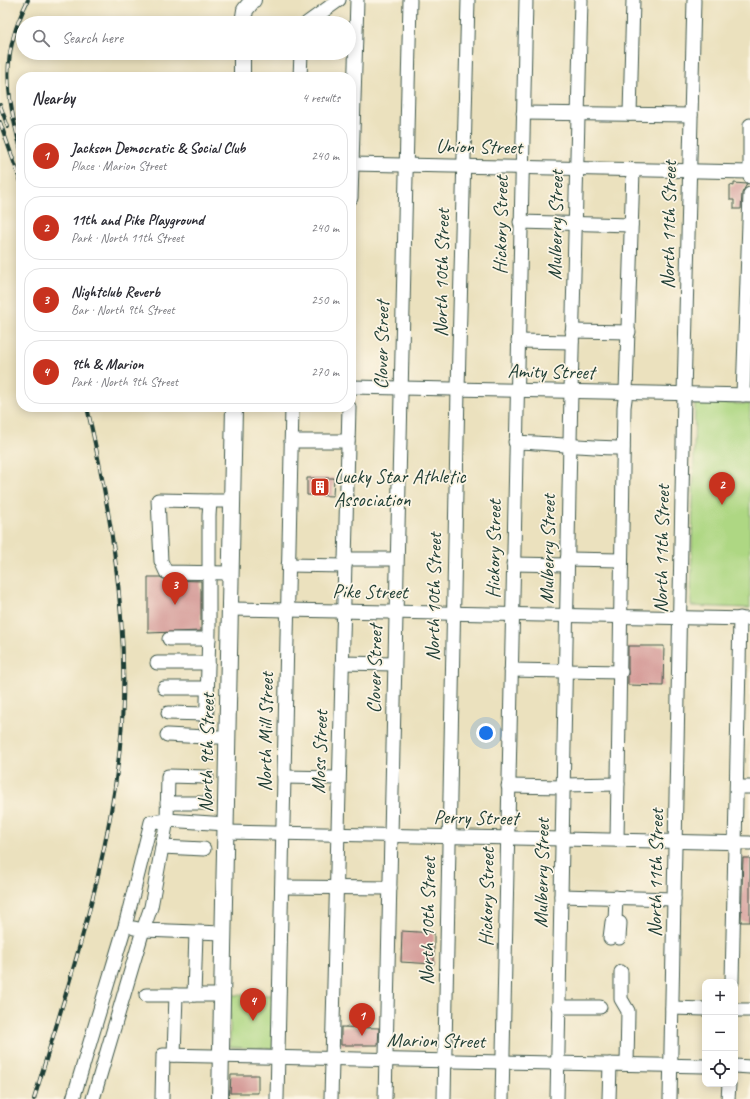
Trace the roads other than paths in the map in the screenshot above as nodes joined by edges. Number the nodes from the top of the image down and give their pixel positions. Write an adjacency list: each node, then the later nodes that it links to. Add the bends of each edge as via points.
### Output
1 (253, 0): 10 (main road, via 245,10)
2 (339, 0): 11 (street)
3 (357, 0): 12 (street)
4 (410, 0): 25 (street, Clover Street)
5 (468, 0): 26 (street, North 10th Street)
6 (526, 0): 20 (street, Hickory Street)
7 (581, 0): 19 (street, Mulberry Street)
8 (633, 0): 21 (street)
9 (694, 0): 22 (street, North 11th Street)
10 (244, 16)
11 (317, 16)
12 (356, 27)
13 (242, 60): 16 (main road)
14 (301, 60): 17 (street)
15 (355, 60): 18 (street)
16 (242, 72)
17 (300, 72)
18 (354, 72)
19 (578, 112): 20 (street); 21 (street); 28 (street, Mulberry Street)
20 (523, 113): 27 (street, Hickory Street)
21 (630, 114): 22 (street)
22 (691, 115): 30 (street, North 11th Street)
23 (750, 125): 31 (street)
24 (356, 164): 25 (street, Union Street)
25 (406, 165): 26 (street, Union Street); 41 (street, Clover Street)
26 (464, 166): 27 (street, Union Street); 42 (street, North 10th Street)
27 (522, 167): 28 (street, Union Street); 34 (street, Hickory Street)
28 (576, 169): 29 (street, Union Street); 35 (street, Mulberry Street)
29 (633, 170): 30 (street, Union Street); 36 (street)
30 (690, 171): 31 (street, Union Street); 46 (street, North 11th Street)
31 (750, 172): 32 (street)
32 (750, 177)
33 (750, 194): 47 (street)
34 (520, 222): 35 (street); 39 (street, Hickory Street)
35 (575, 224): 36 (street); 38 (street, Mulberry Street)
36 (632, 225): 37 (street)
37 (629, 332): 38 (street); 45 (street)
38 (572, 337): 39 (street); 44 (street, Mulberry Street)
39 (518, 341): 43 (street, Hickory Street)
40 (356, 387): 41 (street, Amity Street)
41 (400, 388): 42 (street, Amity Street); 58 (street, Clover Street)
42 (458, 389): 43 (street, Amity Street); 70 (street, North 10th Street)
43 (517, 390): 44 (street, Amity Street); 53 (street, Hickory Street)
44 (571, 391): 45 (street, Amity Street); 54 (street, Mulberry Street)
45 (626, 392): 46 (street, Amity Street); 55 (street)
46 (684, 394): 47 (street, Amity Street); 74 (street, North 11th Street)
47 (747, 395)
48 (234, 412): 57 (main road, North 9th Street)
49 (292, 412): 51 (street, North Mill Street)
50 (349, 412): 52 (street, Moss Street)
51 (291, 441): 52 (street); 63 (street, North Mill Street)
52 (348, 442): 61 (street, Moss Street)
53 (516, 442): 54 (street); 62 (street, Hickory Street)
54 (569, 445): 55 (street); 60 (street, Mulberry Street)
55 (623, 448): 59 (street)
56 (210, 501): 57 (street); 64 (street); 64 (street, via 158,500 161,561 166,572)
57 (232, 501): 65 (main road, North 9th Street)
58 (396, 559): 61 (street); 69 (street, Clover Street)
59 (621, 560): 60 (street); 73 (street)
60 (567, 562): 62 (street); 72 (street, Mulberry Street)
61 (345, 563): 63 (street); 68 (street, Moss Street)
62 (513, 564): 71 (street, Hickory Street)
63 (288, 565): 67 (street, North Mill Street)
64 (210, 573): 65 (street); 77 (street)
65 (230, 573): 66 (main road, North 9th Street)
66 (230, 608): 67 (street, Pike Street); 92 (main road, North 9th Street)
67 (287, 610): 68 (street, Pike Street); 94 (street, North Mill Street)
68 (343, 610): 69 (street, Pike Street); 80 (street, Moss Street)
69 (395, 611): 70 (street, Pike Street); 81 (street, Clover Street)
70 (453, 612): 71 (street, Pike Street); 108 (street, North 10th Street)
71 (512, 614): 72 (street, Pike Street); 82 (street, Hickory Street)
72 (566, 615): 73 (street, Pike Street); 83 (street, Mulberry Street)
73 (621, 616): 74 (street, Pike Street); 84 (street)
74 (679, 617): 75 (street, Pike Street); 112 (street, North 11th Street)
75 (745, 619): 85 (street)
76 (169, 639): 77 (street)
77 (209, 639): 79 (street)
78 (157, 663): 79 (street)
79 (208, 663): 87 (street)
80 (342, 663): 81 (street); 95 (street, Moss Street)
81 (394, 664): 107 (street, Clover Street)
82 (510, 670): 83 (street); 97 (street, Hickory Street)
83 (565, 671): 84 (street); 98 (street, Mulberry Street)
84 (621, 672): 96 (street)
85 (744, 674): 99 (street)
86 (164, 688): 87 (street)
87 (207, 688): 89 (street)
88 (168, 713): 89 (street)
89 (206, 714): 91 (street)
90 (167, 735): 91 (street)
91 (206, 737): 92 (street)
92 (228, 737): 104 (main road, North 9th Street)
93 (207, 777): 101 (street, via 168,776)
94 (284, 777): 95 (street); 105 (street, North Mill Street)
95 (338, 778): 106 (street, Moss Street)
96 (618, 784): 98 (street); 111 (street)
97 (508, 786): 98 (street); 109 (street, Hickory Street)
98 (562, 786): 110 (street, Mulberry Street)
99 (737, 787): 100 (street); 113 (street)
100 (750, 787)
101 (167, 803): 102 (street); 103 (street)
102 (206, 803)
103 (167, 820): 104 (street, Perry Street); 115 (street); 123 (street, via 151,822)
104 (226, 828): 105 (street, Perry Street); 126 (main road, North 9th Street)
105 (283, 833): 106 (street, Perry Street); 117 (street, North Mill Street)
106 (337, 834): 107 (street, Perry Street); 118 (street, Moss Street)
107 (391, 835): 108 (street, Perry Street); 119 (street, Clover Street)
108 (449, 836): 109 (street, Perry Street); 145 (street, North 10th Street)
109 (507, 838): 110 (street, Perry Street); 146 (street, Hickory Street)
110 (562, 839): 111 (street, Perry Street); 120 (street, Mulberry Street)
111 (617, 840): 112 (street, Perry Street)
112 (675, 841): 113 (street, Perry Street); 122 (street, North 11th Street)
113 (736, 843): 114 (street, Perry Street); 129 (street)
114 (750, 843)
115 (162, 847): 116 (street); 124 (street, via 151,908)
116 (204, 849)
117 (282, 886): 118 (street); 142 (street, North Mill Street)
118 (336, 888): 119 (street); 143 (street, Moss Street)
119 (390, 888): 144 (street, Clover Street)
120 (561, 896): 121 (street); 134 (street, Mulberry Street)
121 (616, 897): 122 (street); 127 (street, via 615,922 620,923)
122 (674, 899): 136 (street, North 11th Street)
123 (125, 926): 124 (street); 155 (street)
124 (143, 930): 125 (street); 156 (street)
125 (196, 932): 126 (street); 132 (street)
126 (224, 933): 133 (main road, North 9th Street)
127 (615, 938)
128 (621, 972): 149 (street, via 621,999 628,1011)
129 (732, 979)
130 (146, 995): 131 (street)
131 (176, 995): 132 (street); 140 (street)
132 (194, 995): 133 (street)
133 (222, 995): 141 (main road, North 9th Street)
134 (558, 1007): 135 (street); 147 (street, Mulberry Street)
135 (600, 1007)
136 (672, 1008): 137 (street); 150 (street, North 11th Street)
137 (702, 1009)
138 (738, 1010): 139 (street)
139 (750, 1010)
140 (169, 1055): 141 (street, Marion Street); 157 (street)
141 (221, 1056): 142 (street, Marion Street); 158 (main road, North 9th Street)
142 (278, 1057): 143 (street, Marion Street); 159 (street, North Mill Street)
143 (332, 1058): 144 (street, Marion Street); 160 (street, Moss Street)
144 (386, 1059): 145 (street, Marion Street); 161 (street, Clover Street)
145 (444, 1060): 146 (street, Marion Street); 162 (street, North 10th Street)
146 (503, 1062): 147 (street, Marion Street); 163 (street, Hickory Street)
147 (557, 1063): 148 (street, Marion Street); 164 (street, Mulberry Street)
148 (610, 1064): 149 (street, Marion Street); 165 (street)
149 (627, 1064): 150 (street, Marion Street)
150 (671, 1065): 151 (street, Marion Street); 166 (street, North 11th Street)
151 (702, 1066)
152 (738, 1066): 153 (street)
153 (750, 1067)
154 (728, 1087): 167 (street)
155 (73, 1099)
156 (93, 1099)
157 (162, 1099)
158 (220, 1099)
159 (277, 1099)
160 (331, 1099)
161 (385, 1099)
162 (444, 1099)
163 (502, 1099)
164 (557, 1099)
165 (609, 1099)
166 (670, 1099)
167 (728, 1099)

